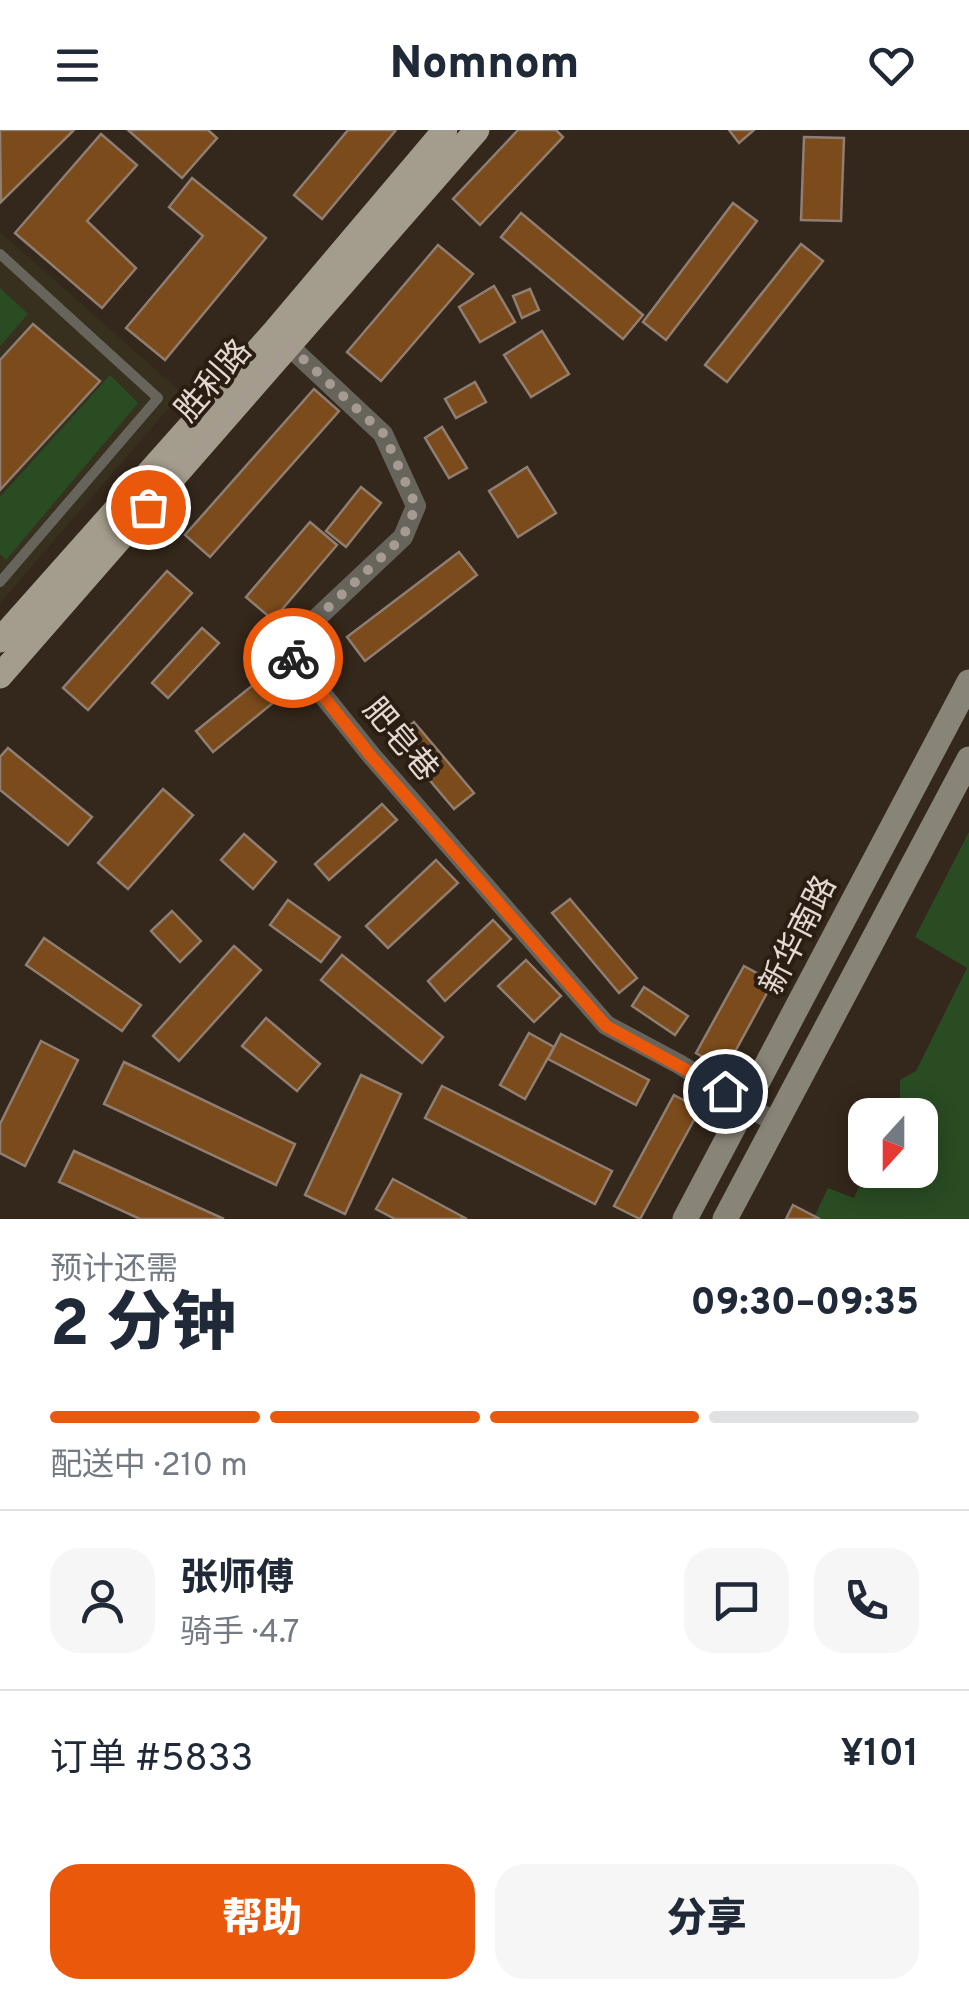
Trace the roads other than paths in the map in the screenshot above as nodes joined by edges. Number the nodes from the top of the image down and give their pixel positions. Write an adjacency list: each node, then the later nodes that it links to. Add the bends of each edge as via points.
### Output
1 (446, 130): 6 (main road, 胜利路)
2 (478, 130): 4 (main road, 胜利路)
3 (0, 254): 5 (lane, via 158,398)
4 (289, 346): 7 (main road, 胜利路); 10 (street, 肥皂巷, via 384,434 416,506 403,537 285,648 606,1026)
5 (0, 582)
6 (0, 640)
7 (0, 676)
8 (969, 682): 10 (main road, 新华南路)
9 (969, 759): 11 (main road, 新华南路)
10 (748, 1104): 11 (street, 肥皂巷); 12 (main road, 新华南路)
11 (776, 1123): 13 (main road, 新华南路)
12 (685, 1219)
13 (725, 1219)

